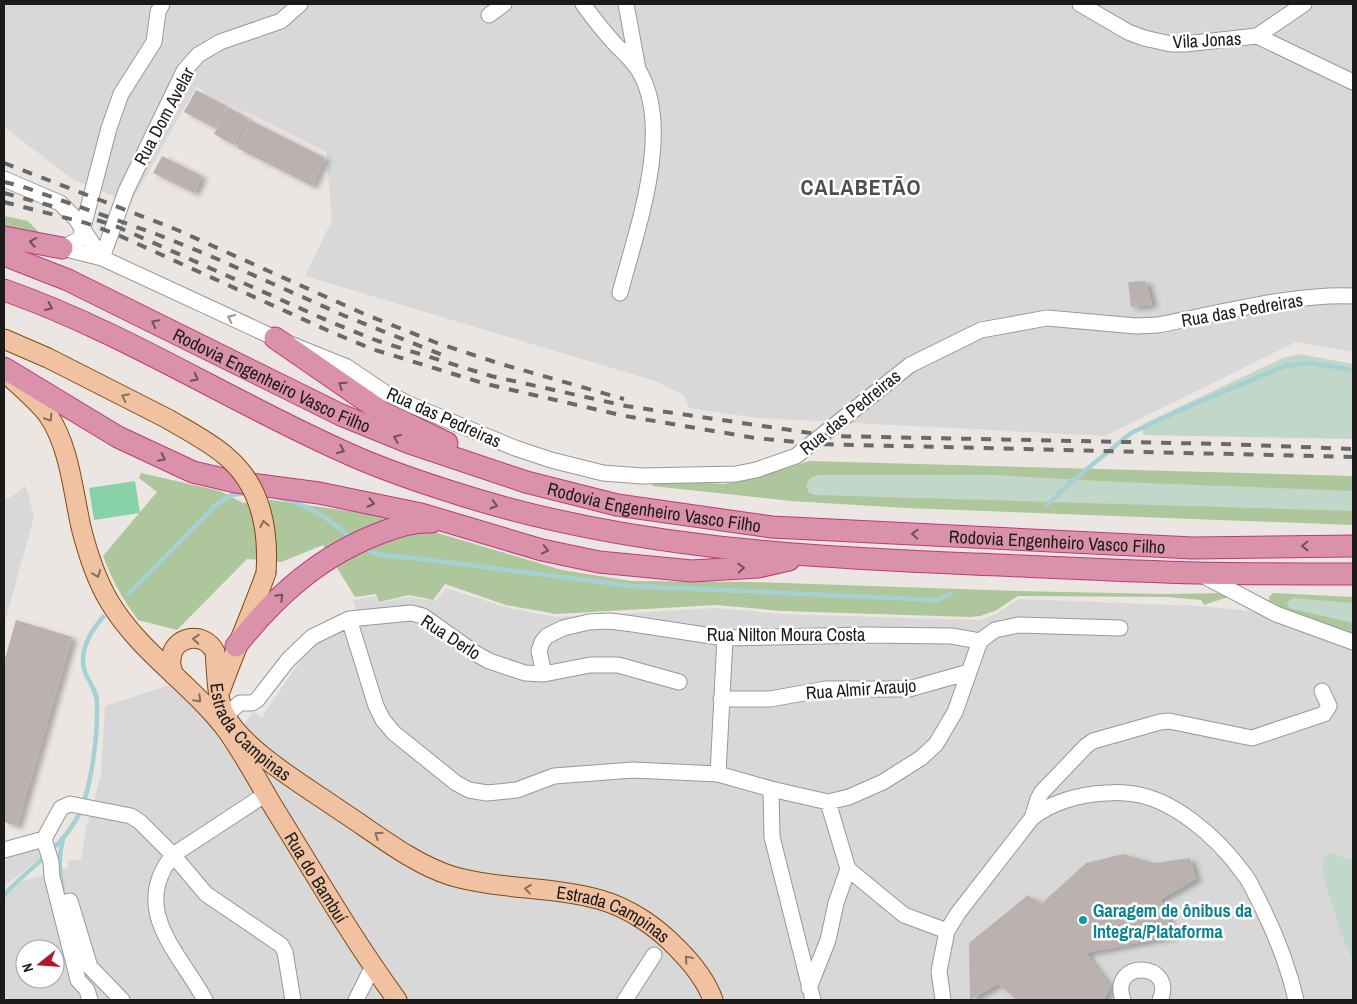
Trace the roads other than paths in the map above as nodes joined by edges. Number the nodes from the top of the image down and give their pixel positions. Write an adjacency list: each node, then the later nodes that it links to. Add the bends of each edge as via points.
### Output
1 (162, 4): 13 (street, via 156,20 154,42 121,94)
2 (300, 4): 17 (street, Rua Dom Avelar, via 281,22 220,42 198,55 184,71 126,191)
3 (504, 4): 8 (street)
4 (626, 4): 10 (street)
5 (1080, 4): 9 (street, Vila Jonas, via 1128,32 1171,44)
6 (1304, 4): 9 (street, Vila Jonas)
7 (586, 5): 10 (street)
8 (489, 15)
9 (1257, 36): 11 (street)
10 (638, 69): 19 (street, via 646,85 654,136 646,193)
11 (1353, 82)
12 (4, 179): 13 (street, via 60,203)
13 (82, 228): 15 (street, via 80,239); 17 (street)
14 (4, 237): 15 (highway, one-way to 14)
15 (62, 248): 17 (street, Rua das Pedreiras)
16 (4, 255): 24 (highway, Rodovia Engenheiro Vasco Filho, one-way to 16, via 410,443 341,415 68,280)
17 (102, 258): 21 (street, Rua das Pedreiras, one-way to 17)
18 (4, 290): 27 (highway, Rodovia Engenheiro Vasco Filho, one-way to 27, via 42,303 118,338 341,450 455,493 518,512 602,529)
19 (620, 293)
20 (1353, 296): 21 (street, Rua das Pedreiras, via 1296,299 1158,325 1047,318 981,330 910,365 796,456 756,470 702,476 603,473 551,460 419,408 384,392 347,367)
21 (275, 338): 24 (highway, one-way to 21, via 382,412)
22 (4, 339): 35 (main road, Estrada Campinas, one-way to 22, bridge, via 266,573 266,534 261,510 242,471 226,456 168,419)
23 (4, 369): 25 (highway, one-way to 25, via 118,437 194,472 236,482 320,493); 38 (main road, Estrada Campinas, one-way to 38, via 38,403 57,431 71,476 81,528 96,576 108,600 141,644)
24 (526, 482): 26 (highway, Rodovia Engenheiro Vasco Filho, one-way to 24, via 1193,548 772,527 617,505)
25 (457, 524): 27 (highway, one-way to 27, via 526,546 589,560 692,571 758,567); 35 (highway, one-way to 25, via 286,591 331,556 398,526 427,522)
26 (1353, 546)
27 (811, 556): 28 (highway, Rodovia Engenheiro Vasco Filho)
28 (1199, 573): 29 (highway, Rodovia Engenheiro Vasco Filho); 34 (street, via 1276,614)
29 (1353, 574)
30 (349, 619): 37 (street, Rua Derlo, via 417,614 489,661 525,673); 43 (street, Rua Derlo, via 312,637 288,660 257,700 240,703); 46 (street, via 383,720 394,733 456,783 470,790 486,793 517,790 554,776 633,770)
31 (1120, 628): 33 (street, via 1018,625 995,630)
32 (725, 638): 33 (street, Rua Nilton Moura Costa, via 864,635 942,636); 37 (street, Rua Nilton Moura Costa, via 610,621 574,625 555,631 542,642 539,651); 42 (street)
33 (980, 641): 36 (street)
34 (1353, 642)
35 (236, 646): 41 (main road, Estrada Campinas)
36 (969, 672): 42 (street, Rua Almir Araujo, via 909,689 826,689 770,699); 49 (street, via 948,727 921,758 883,782)
37 (544, 674): 39 (street, Rua Derlo, via 590,665 618,665)
38 (174, 675): 41 (main road, one-way to 38, via 215,652 206,640 188,638 175,648 170,662); 44 (main road, Estrada Campinas, one-way to 44, via 212,712)
39 (679, 682)
40 (1322, 690): 50 (street, via 1329,706 1324,714 1252,738 1169,721 1093,741 1042,792)
41 (220, 693): 43 (main road, Estrada Campinas)
42 (721, 699): 46 (street)
43 (226, 715): 45 (main road, Estrada Campinas, via 245,739)
44 (241, 751): 48 (main road, Rua do Bambuí)
45 (284, 772): 48 (main road, via 272,770 267,773 262,778); 67 (main road, Estrada Campinas, one-way to 45, via 703,978 673,944 625,910 602,900 574,894 483,883 438,871 388,842)
46 (718, 774): 47 (street)
47 (772, 789): 49 (street); 59 (street, via 772,837)
48 (264, 790): 53 (street); 58 (main road, Rua do Bambuí)
49 (828, 802): 54 (street)
50 (1032, 818): 56 (street, via 958,913); 71 (street, via 1046,808 1090,794 1126,792 1183,813 1215,840 1245,875 1270,922)
51 (45, 843): 52 (street); 53 (street, via 61,808 70,804 131,816); 55 (street, via 52,877)
52 (4, 850)
53 (173, 855): 62 (street, via 164,866 156,893 158,920 172,949); 63 (street, via 206,894 281,945)
54 (848, 869): 56 (street, via 904,914); 59 (street)
55 (63, 903): 60 (street, via 78,980 87,990); 61 (street, via 70,901 90,966)
56 (947, 932): 68 (street, via 939,972)
57 (654, 954): 66 (street)
58 (372, 966): 64 (street); 65 (main road, Rua do Bambuí)
59 (811, 994)
60 (90, 1000)
61 (122, 1000)
62 (205, 1000)
63 (293, 1000)
64 (356, 1000)
65 (398, 1000)
66 (624, 1000)
67 (713, 1000)
68 (943, 1000)
69 (1123, 1000): 70 (street, via 1124,980 1128,974 1141,969 1159,978)
70 (1160, 1000)
71 (1296, 1000)

